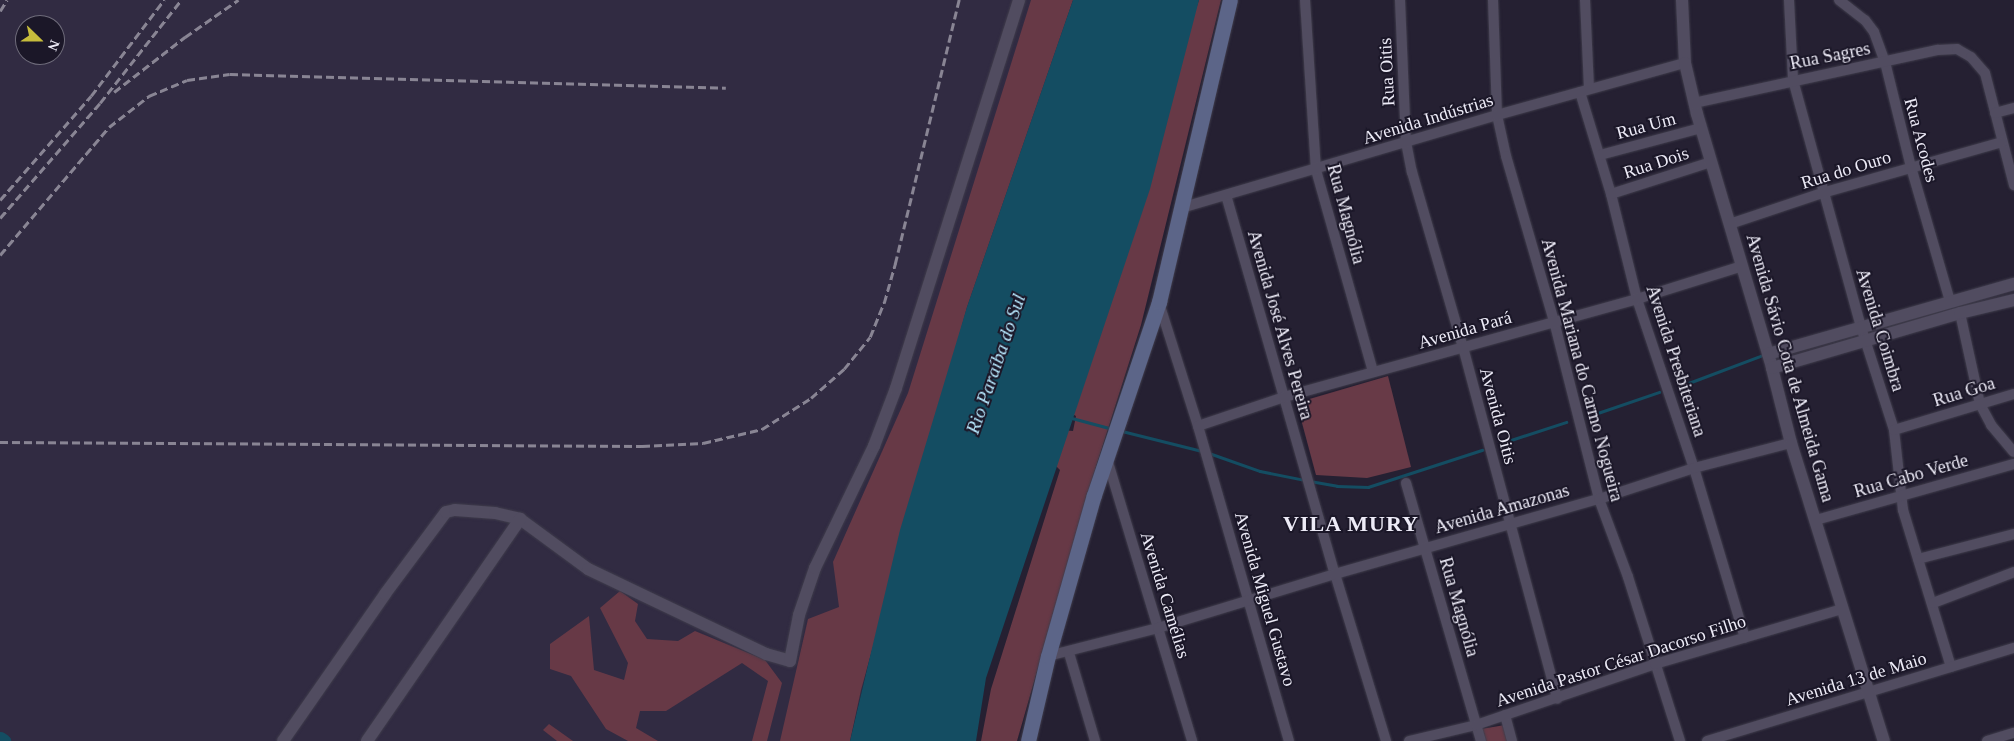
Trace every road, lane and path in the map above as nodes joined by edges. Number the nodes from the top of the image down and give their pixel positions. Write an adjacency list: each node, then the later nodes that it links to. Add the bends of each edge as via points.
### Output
1 (1019, 0): 59 (street, via 896,388 874,446 815,568 799,615 790,661 766,654 588,569)
2 (1230, 0): 30 (main road)
3 (1306, 0): 25 (street, Rua Magnólia)
4 (1400, 0): 19 (street, Rua Oitis)
5 (1493, 0): 17 (street, Avenida Mariana do Carmo Nogueira)
6 (1585, 0): 13 (street, Avenida Presbiteriana)
7 (1682, 0): 11 (street, Avenida Sávio Cota de Almeida Gama)
8 (1789, 0): 12 (street, Avenida Coimbra)
9 (1839, 0): 10 (street, Rua Acodes, via 1865,20 1874,32)
10 (1885, 62): 12 (street, Rua Sagres); 16 (street, Rua Sagres, via 1957,49 1971,57 1985,73); 23 (street, Rua Acodes)
11 (1685, 63): 13 (street, Avenida Indústrias); 14 (street, Avenida Sávio Cota de Almeida Gama)
12 (1792, 80): 14 (street, Rua Sagres); 27 (street, Avenida Coimbra)
13 (1585, 91): 17 (street, Avenida Indústrias); 21 (street, Avenida Presbiteriana)
14 (1694, 103): 18 (street, Avenida Sávio Cota de Almeida Gama)
15 (2014, 108): 16 (street)
16 (1995, 114): 20 (street)
17 (1497, 115): 19 (street, Avenida Indústrias); 39 (street, Avenida Mariana do Carmo Nogueira)
18 (1701, 128): 21 (street, Rua Um); 22 (street, Avenida Sávio Cota de Almeida Gama)
19 (1406, 142): 25 (street, Avenida Indústrias); 42 (street, Avenida Oitis)
20 (2002, 142): 23 (street, Rua do Ouro); 24 (street)
21 (1600, 155): 28 (street, Avenida Presbiteriana)
22 (1711, 162): 28 (street, Rua Dois); 31 (street, Avenida Sávio Cota de Almeida Gama)
23 (1911, 167): 27 (street, Rua do Ouro); 36 (street, Rua Acodes)
24 (2012, 168): 26 (street)
25 (1316, 170): 29 (street, Avenida Indústrias); 45 (street, Rua Magnólia)
26 (2014, 185)
27 (1822, 193): 31 (street, Rua do Ouro); 40 (street, Avenida Coimbra)
28 (1611, 194): 34 (street, Avenida Presbiteriana)
29 (1226, 195): 30 (street, Avenida Indústrias); 47 (street, Avenida José Alves Pereira)
30 (1181, 208): 37 (main road)
31 (1730, 224): 32 (street, Avenida Sávio Cota de Almeida Gama)
32 (1742, 266): 34 (street, Avenida Pará); 43 (street, Avenida Sávio Cota de Almeida Gama)
33 (2014, 284): 36 (street)
34 (1637, 299): 39 (street, Avenida Pará); 55 (street, Avenida Presbiteriana)
35 (2014, 300): 38 (street)
36 (1950, 301): 40 (street)
37 (1159, 302): 49 (street); 53 (main road)
38 (1960, 313): 41 (street); 48 (street)
39 (1554, 321): 42 (street, Avenida Pará); 58 (street, Avenida Mariana do Carmo Nogueira)
40 (1861, 327): 41 (street, Avenida Coimbra); 43 (street)
41 (1865, 341): 44 (street); 50 (street, Avenida Coimbra)
42 (1463, 347): 45 (street, Avenida Pará); 61 (street, Avenida Oitis)
43 (1768, 354): 44 (street, Avenida Sávio Cota de Almeida Gama)
44 (1772, 368): 51 (street, Avenida Sávio Cota de Almeida Gama)
45 (1373, 372): 47 (street, Avenida Pará)
46 (2014, 394): 48 (street, Rua Goa)
47 (1284, 397): 49 (street, Avenida Pará); 66 (street, Avenida José Alves Pereira)
48 (1980, 404): 50 (street, Rua Goa); 52 (street, via 1991,425)
49 (1198, 426): 67 (street, Avenida Miguel Gustavo)
50 (1894, 430): 57 (street, Avenida Coimbra)
51 (1791, 443): 55 (street, Avenida Amazonas); 60 (street, Avenida Sávio Cota de Almeida Gama)
52 (2014, 452)
53 (1107, 458): 70 (street, Avenida Camélias); 74 (main road)
54 (2014, 464): 57 (street, Rua Cabo Verde)
55 (1694, 468): 58 (street, Avenida Amazonas); 71 (street, Avenida Presbiteriana)
56 (1406, 483): 63 (street, Rua Magnólia)
57 (1901, 497): 60 (street, Rua Cabo Verde); 64 (street, Avenida Coimbra)
58 (1599, 499): 61 (street, Avenida Amazonas); 75 (street, Avenida Mariana do Carmo Nogueira)
59 (520, 519): 82 (street, via 495,512 446,512); 83 (street)
60 (1816, 520): 69 (street, Avenida Sávio Cota de Almeida Gama)
61 (1510, 525): 63 (street, Avenida Amazonas); 78 (street, Avenida Oitis)
62 (2014, 534): 64 (street)
63 (1425, 548): 66 (street, Avenida Amazonas); 80 (street, Rua Magnólia)
64 (1918, 559): 68 (street, Avenida Coimbra)
65 (2014, 572): 68 (street)
66 (1335, 574): 67 (street, Avenida Amazonas); 88 (street)
67 (1249, 601): 70 (street, Avenida Amazonas); 87 (street, Avenida Miguel Gustavo)
68 (1932, 603): 76 (street, Avenida Coimbra)
69 (1842, 609): 71 (street, Avenida Pastor César Dacorso Filho); 77 (street, Avenida Sávio Cota de Almeida Gama)
70 (1158, 628): 73 (street, Avenida Amazonas); 86 (street, Avenida Camélias)
71 (1745, 638): 75 (street, Avenida Pastor César Dacorso Filho)
72 (2014, 648): 76 (street, Avenida 13 de Maio)
73 (1069, 652): 74 (street, Avenida Amazonas); 85 (street)
74 (1048, 656): 84 (main road)
75 (1655, 664): 78 (street, Avenida Pastor César Dacorso Filho); 92 (street, Avenida Mariana do Carmo Nogueira)
76 (1951, 667): 77 (street, Avenida 13 de Maio)
77 (1869, 691): 93 (street, Avenida 13 de Maio); 94 (street, Avenida Sávio Cota de Almeida Gama)
78 (1557, 699): 79 (street, Avenida Pastor César Dacorso Filho)
79 (1505, 715): 80 (street, Avenida Pastor César Dacorso Filho); 91 (street)
80 (1476, 725): 89 (street, Avenida Pastor César Dacorso Filho); 90 (street, Rua Magnólia)
81 (2014, 733): 95 (street)
82 (283, 741)
83 (367, 741)
84 (1028, 741)
85 (1095, 741)
86 (1192, 741)
87 (1289, 741)
88 (1386, 741)
89 (1409, 741)
90 (1481, 741)
91 (1512, 741)
92 (1680, 741)
93 (1707, 741)
94 (1884, 741)
95 (1987, 741)

